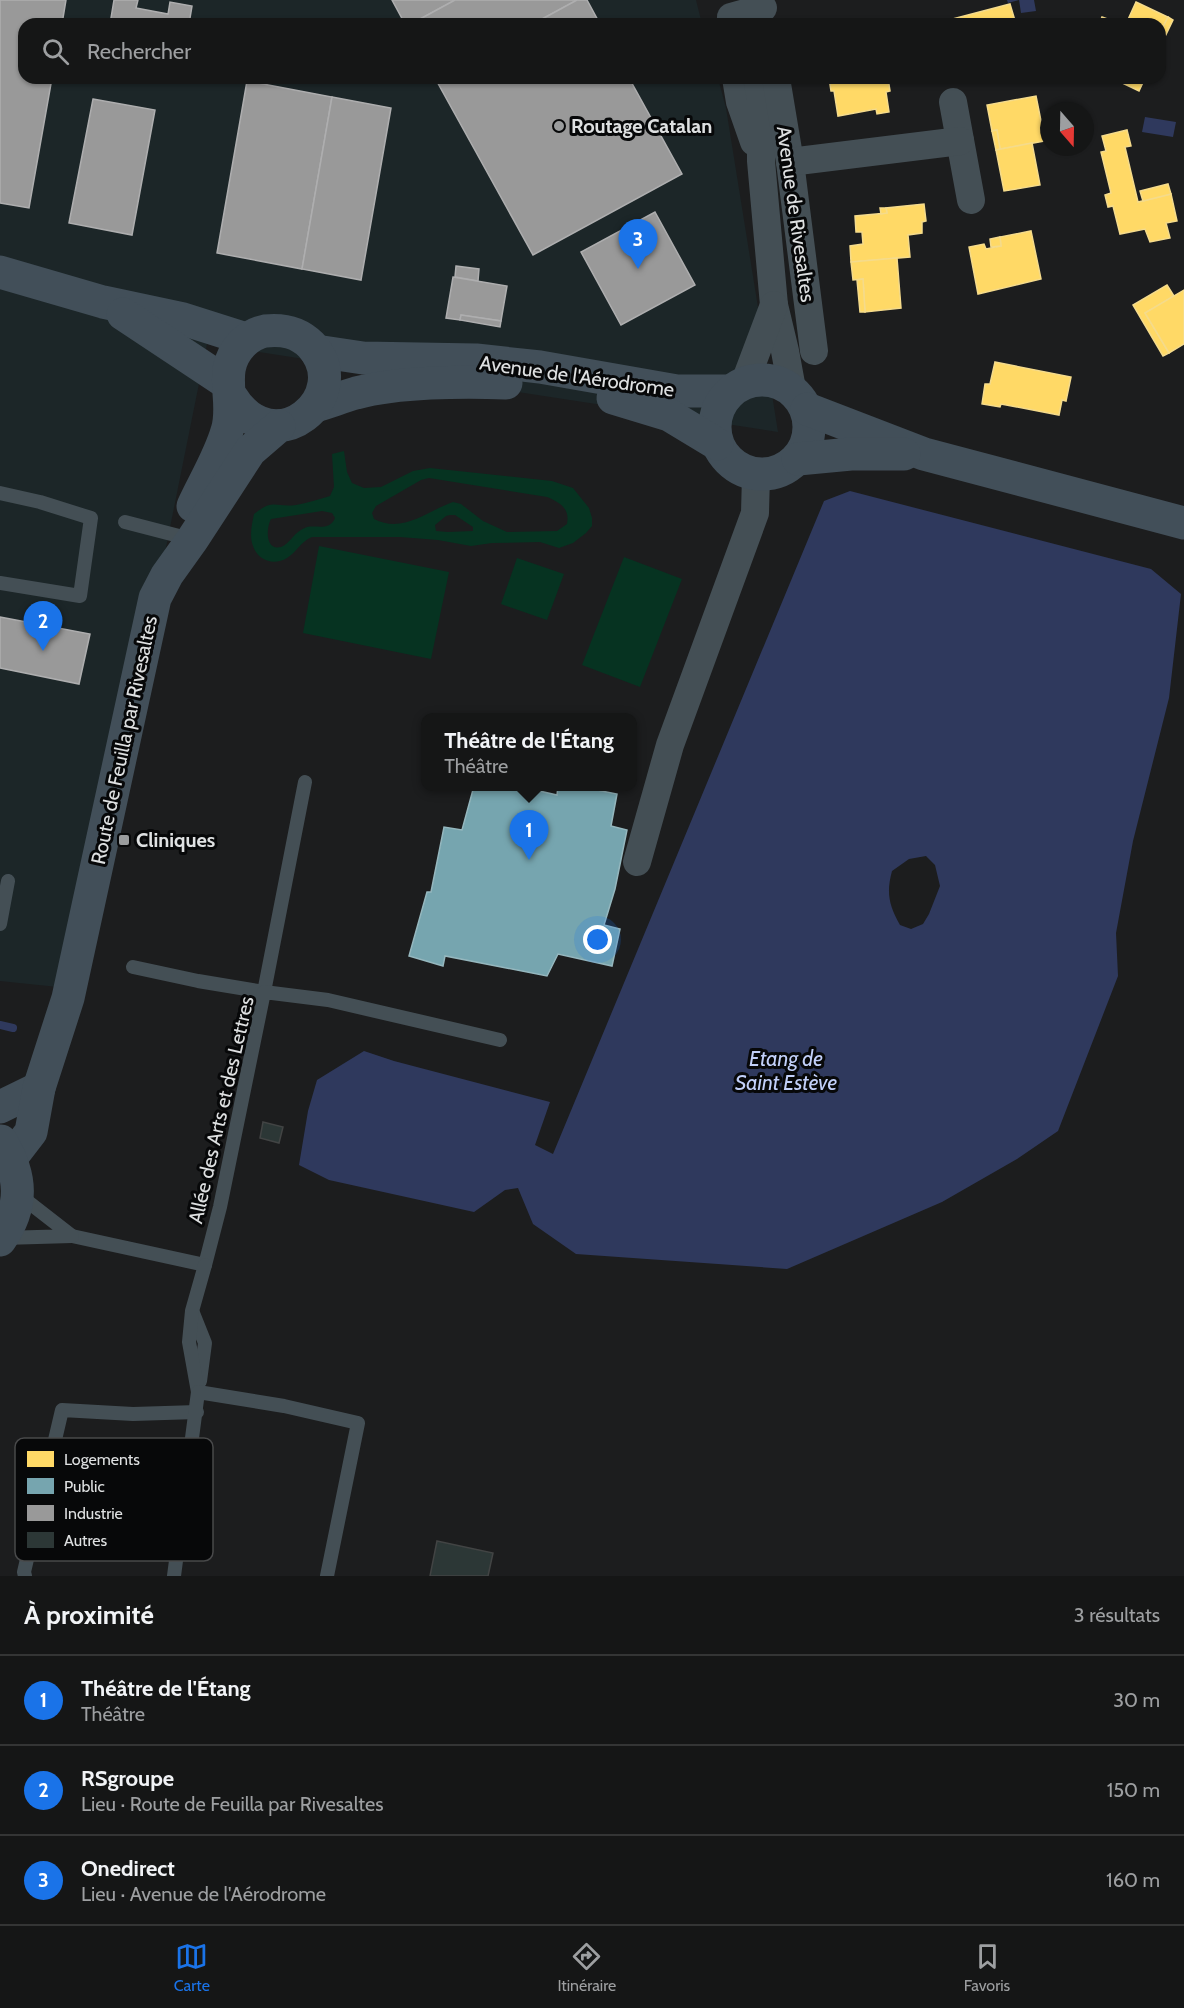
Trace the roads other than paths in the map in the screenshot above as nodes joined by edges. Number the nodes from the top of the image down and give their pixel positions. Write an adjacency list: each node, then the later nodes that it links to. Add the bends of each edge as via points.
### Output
1 (763, 11): 2 (street)
2 (730, 16)
3 (737, 84): 8 (street, Avenue de Rivesaltes)
4 (758, 84): 8 (street, Avenue de Rivesaltes)
5 (777, 84): 9 (street, Avenue de Rivesaltes)
6 (953, 102): 7 (street)
7 (960, 141): 9 (street); 10 (street)
8 (761, 161): 13 (street, Avenue de Rivesaltes)
9 (790, 162): 16 (street, Avenue de Rivesaltes)
10 (971, 200)
11 (0, 272): 12 (main road)
12 (104, 302): 14 (main road, via 183,319); 18 (main road)
13 (774, 305): 17 (street, Avenue de Rivesaltes); 19 (street, Avenue de Rivesaltes)
14 (246, 339): 15 (main road, via 260,332 291,332); 18 (main road, via 228,366)
15 (316, 351): 17 (main road, Avenue de l'Aérodrome, via 363,358 476,360 540,367 676,391); 20 (main road, via 324,379)
16 (814, 351)
17 (738, 387): 19 (main road, via 770,380); 22 (main road, via 715,415)
18 (229, 390): 21 (main road, via 238,409 250,419); 29 (main road, via 228,430)
19 (800, 399): 23 (main road); 24 (main road, via 810,435)
20 (315, 406): 21 (main road, via 305,417); 22 (main road, Avenue de l'Aérodrome, via 357,393 407,386 534,384 617,399 669,415)
21 (279, 426): 30 (main road, Route de Feuilla par Rivesaltes, via 250,451)
22 (717, 444): 25 (main road, via 732,465)
23 (924, 454): 24 (main road); 28 (main road)
24 (798, 459): 25 (main road, via 780,472)
25 (756, 475): 33 (street, via 755,513 670,746)
26 (0, 493): 31 (lane, via 91,518 80,596)
27 (125, 522): 29 (lane)
28 (1184, 523)
29 (179, 536): 30 (main road)
30 (167, 575): 39 (main road, Route de Feuilla par Rivesaltes, via 155,598 68,998)
31 (0, 583)
32 (305, 782): 37 (lane)
33 (637, 862)
34 (8, 881): 35 (lane)
35 (0, 924)
36 (133, 967): 37 (lane)
37 (264, 992): 38 (lane, Allée des Arts et des Lettres, via 328,1000); 45 (lane, Allée des Arts et des Lettres)
38 (500, 1040)
39 (39, 1088): 40 (main road); 41 (main road, Route de Feuilla par Rivesaltes, via 32,1132)
40 (0, 1107)
41 (6, 1149): 42 (main road, via 17,1176)
42 (18, 1194): 43 (lane); 44 (main road, via 13,1217)
43 (72, 1236): 44 (lane); 45 (lane)
44 (1, 1239)
45 (205, 1265): 46 (lane, Allée des Arts et des Lettres, via 192,1311 189,1342)
46 (198, 1392): 47 (lane, Allée des Arts et des Lettres); 52 (lane, via 358,1423)
47 (197, 1412): 48 (lane, via 62,1410); 49 (lane, Allée des Arts et des Lettres)
48 (55, 1438)
49 (193, 1438)
50 (27, 1561): 53 (lane)
51 (176, 1561): 54 (lane, Allée des Arts et des Lettres)
52 (328, 1571)
53 (25, 1576)
54 (174, 1576)

